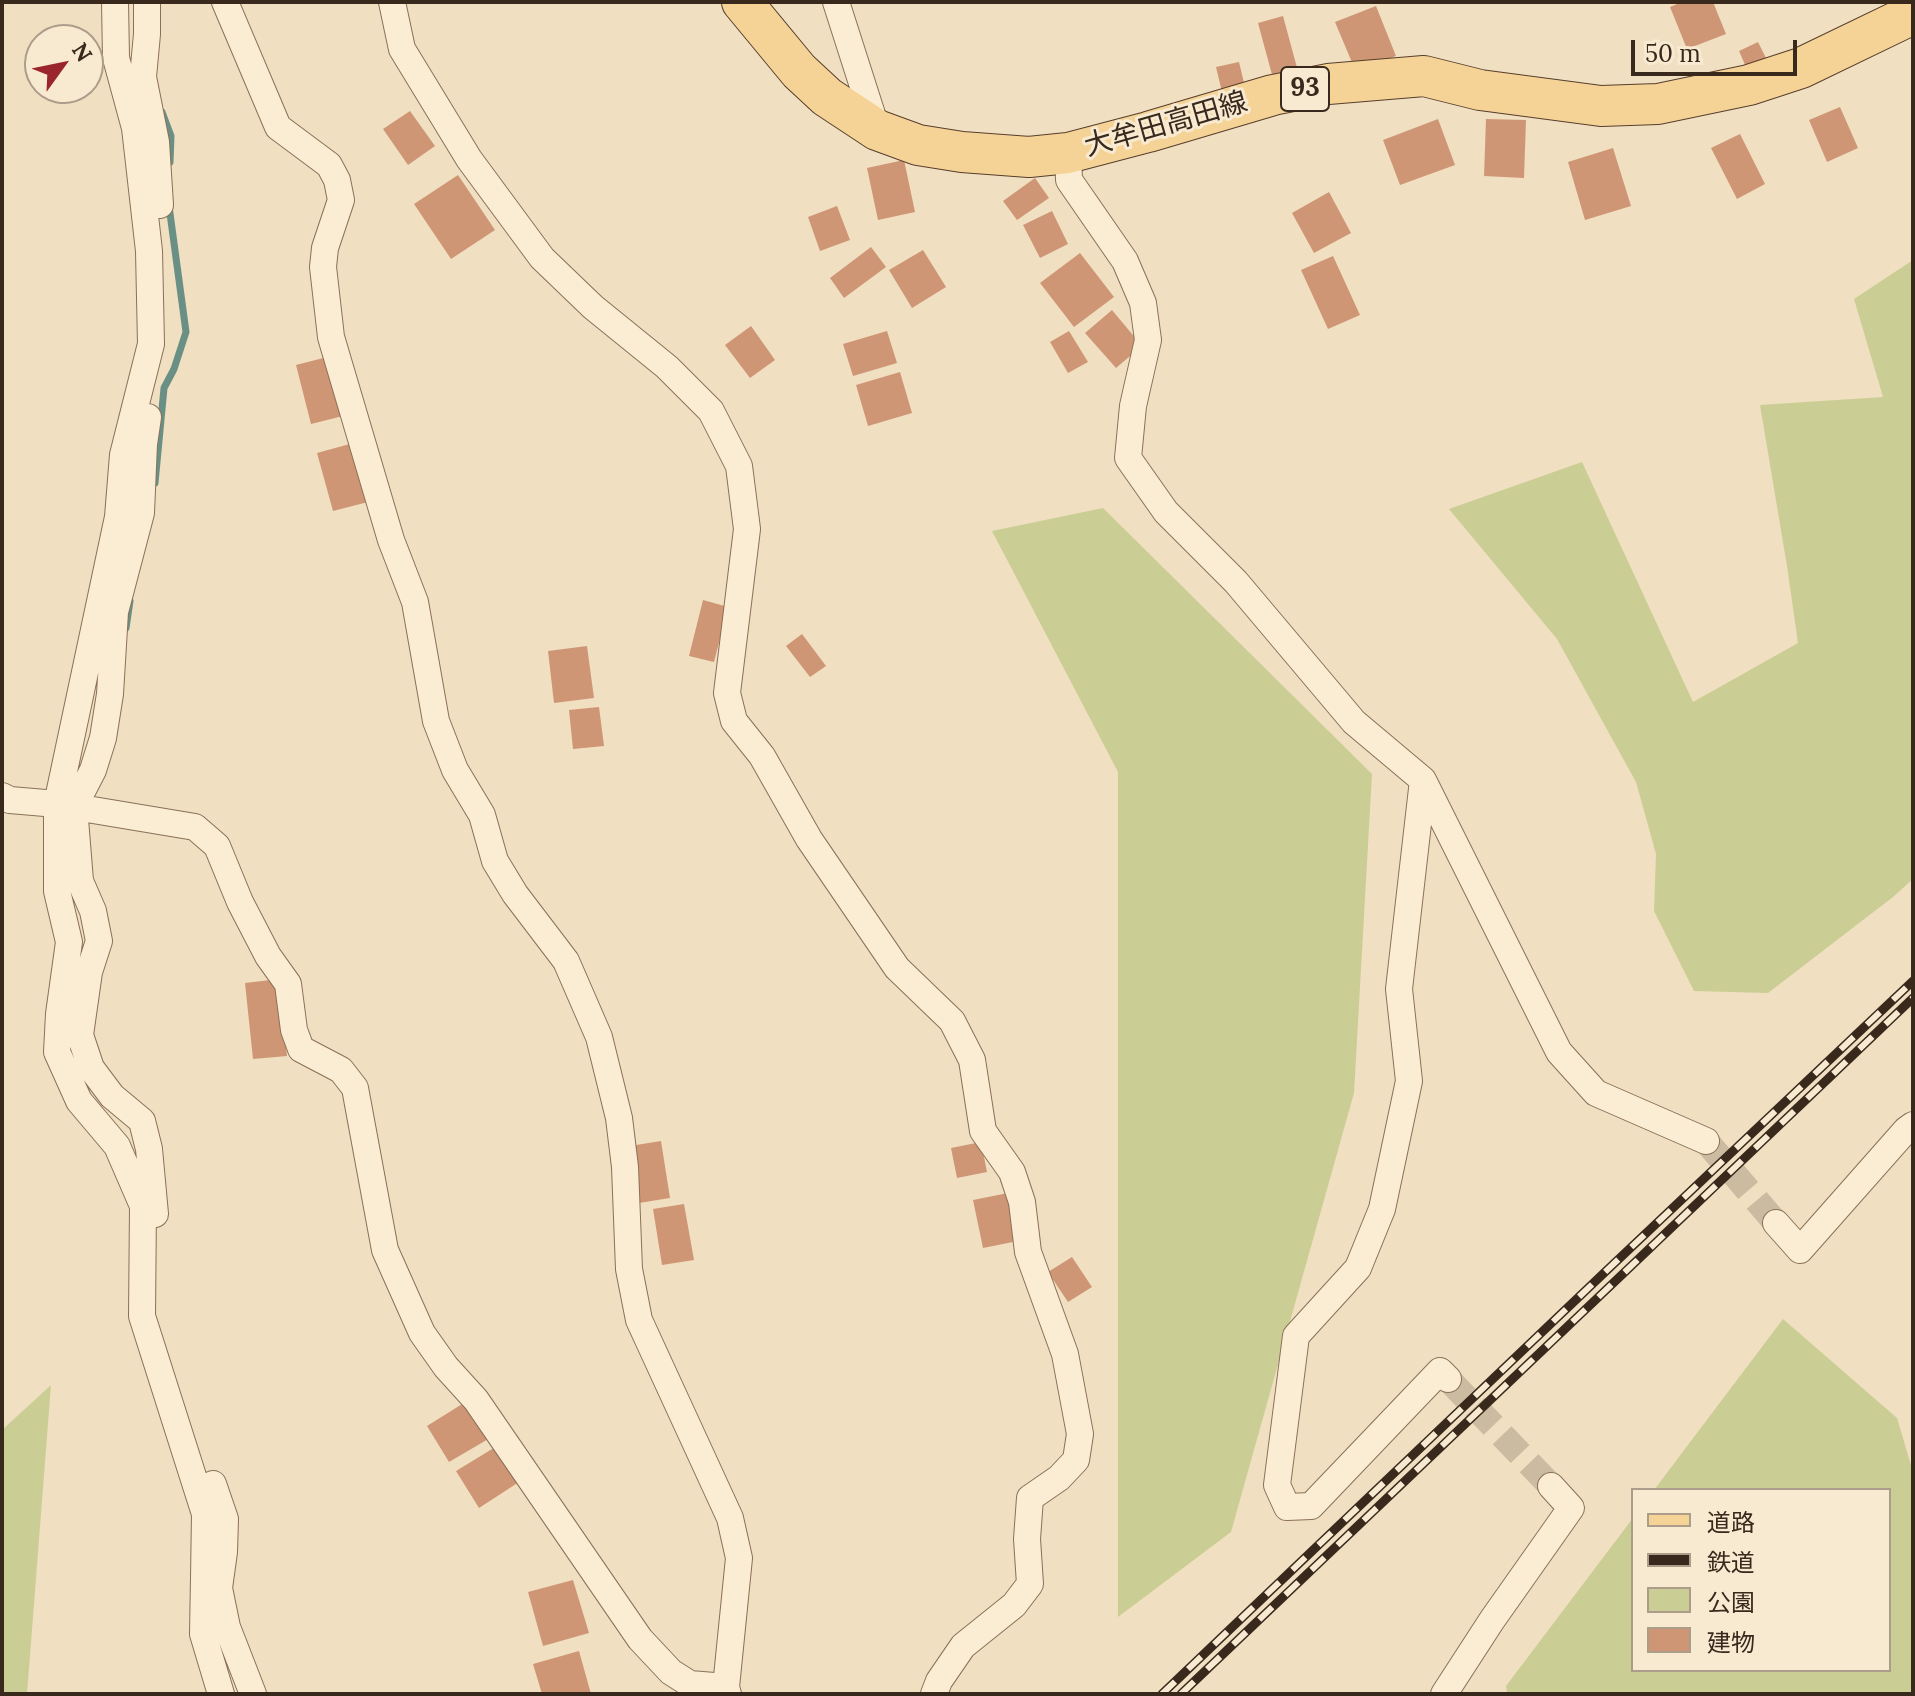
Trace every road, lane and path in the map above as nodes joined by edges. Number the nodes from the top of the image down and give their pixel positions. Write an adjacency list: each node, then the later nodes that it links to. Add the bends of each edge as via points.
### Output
1 (115, 2): 12 (street, via 116,58 135,128 149,251 151,344 123,455 118,517)
2 (147, 2): 12 (street, via 143,77 156,142 169,335 149,405 141,513 115,612 103,738 93,770)
3 (225, 2): 19 (street, via 278,127 329,165 337,180 341,200 323,267 331,337 391,540 415,602 436,721 455,770 482,815 495,861 566,961 599,1037 619,1118 629,1269 639,1320 730,1518 739,1558)
4 (392, 2): 22 (street, via 402,49 469,159 542,258 711,411 739,466 747,529 727,693 734,721 762,756 809,839 897,968 952,1021 972,1060 983,1131 1012,1172 1022,1202 1028,1252 1065,1354 1080,1434 1076,1460 1030,1498 1030,1584 1014,1605 963,1646)
5 (742, 2): 8 (main road, 大牟田高田線 / 93, via 799,71)
6 (836, 2): 8 (street)
7 (1913, 14): 9 (main road, 大牟田高田線 / 93, via 1801,68 1658,104 1601,106 1480,90 1424,76 1328,84 1273,95)
8 (877, 130): 9 (main road, 大牟田高田線 / 93, via 918,145 962,152 1029,157)
9 (1068, 153): 10 (street, via 1069,180 1125,261 1143,303 1148,340 1128,458 1166,512 1236,582 1354,722)
10 (1423, 780): 14 (street, via 1559,1052 1596,1093); 16 (street, via 1399,989 1409,1081 1382,1209 1358,1268 1296,1336 1277,1485 1287,1507 1311,1506 1440,1371)
11 (2, 796): 12 (street)
12 (65, 806): 18 (street, via 57,891 69,942 57,1052 79,1101 117,1146 143,1206 142,1316 205,1514); 19 (street, via 195,827 217,846 240,902 288,984 301,1049 341,1070 355,1088 385,1250 422,1333 476,1400 640,1639 690,1684)
13 (1913, 1125): 15 (street, via 1800,1250)
14 (1706, 1141)
15 (1776, 1223)
16 (1448, 1379)
17 (1551, 1486): 23 (street, via 1571,1508)
18 (211, 1583): 20 (street, via 203,1634); 21 (street)
19 (727, 1691)
20 (221, 1694)
21 (253, 1694)
22 (934, 1694)
23 (1444, 1694)

